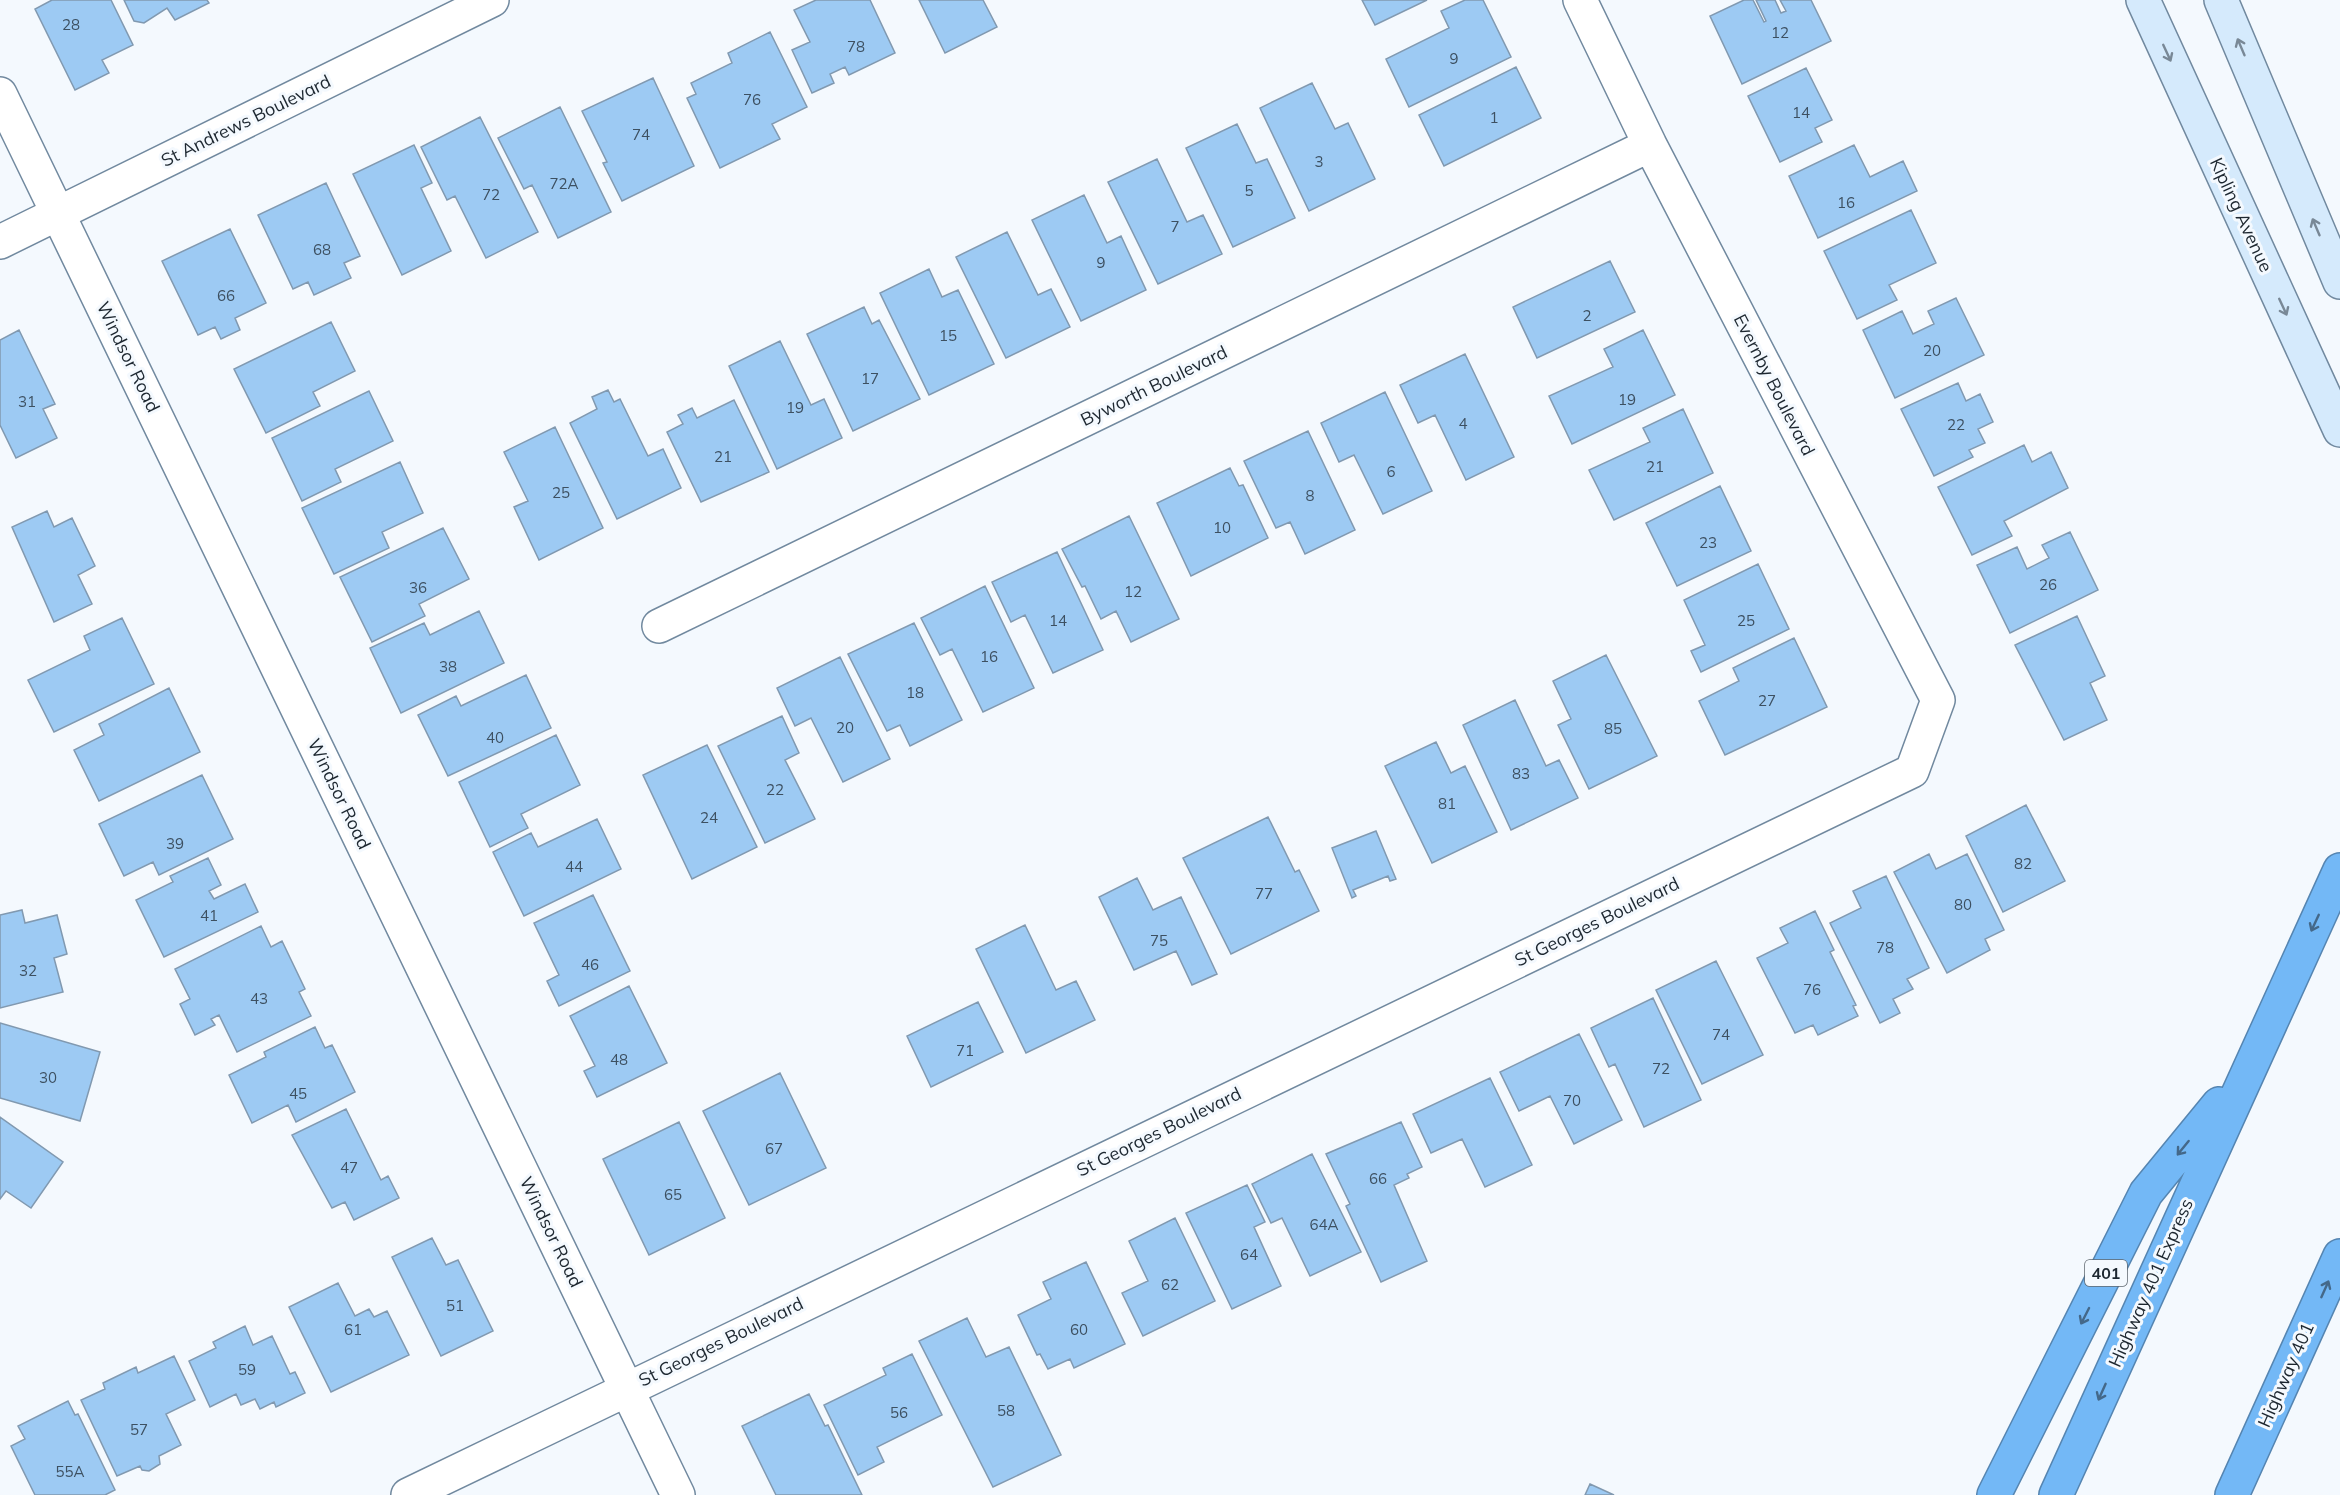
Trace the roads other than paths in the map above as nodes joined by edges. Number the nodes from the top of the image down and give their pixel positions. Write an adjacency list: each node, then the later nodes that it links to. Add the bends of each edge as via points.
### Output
1 (492, 0): 7 (street, St Andrews Boulevard)
2 (1580, 0): 6 (street, Evernby Boulevard)
3 (2143, 0): 10 (main road, Kipling Avenue, one-way to 10)
4 (2221, 0): 9 (main road, one-way to 4)
5 (0, 94): 7 (street, Windsor Road)
6 (1650, 145): 11 (street, Byworth Boulevard); 12 (street, Evernby Boulevard, via 1938,700)
7 (59, 213): 8 (street, St Andrews Boulevard); 16 (street, Windsor Road)
8 (0, 242)
9 (2340, 281)
10 (2340, 430)
11 (659, 626)
12 (1912, 771): 16 (street, St Georges Boulevard)
13 (2340, 870): 14 (highway, 401, one-way to 14)
14 (2247, 1071): 19 (highway, 401, one-way to 19, via 2146,1193); 20 (highway, Highway 401 Express / 401, one-way to 20)
15 (2340, 1256): 21 (highway, Highway 401, one-way to 15)
16 (627, 1387): 17 (street, St Georges Boulevard); 18 (street, Windsor Road)
17 (408, 1495)
18 (678, 1495)
19 (1994, 1495)
20 (2056, 1495)
21 (2232, 1495)

